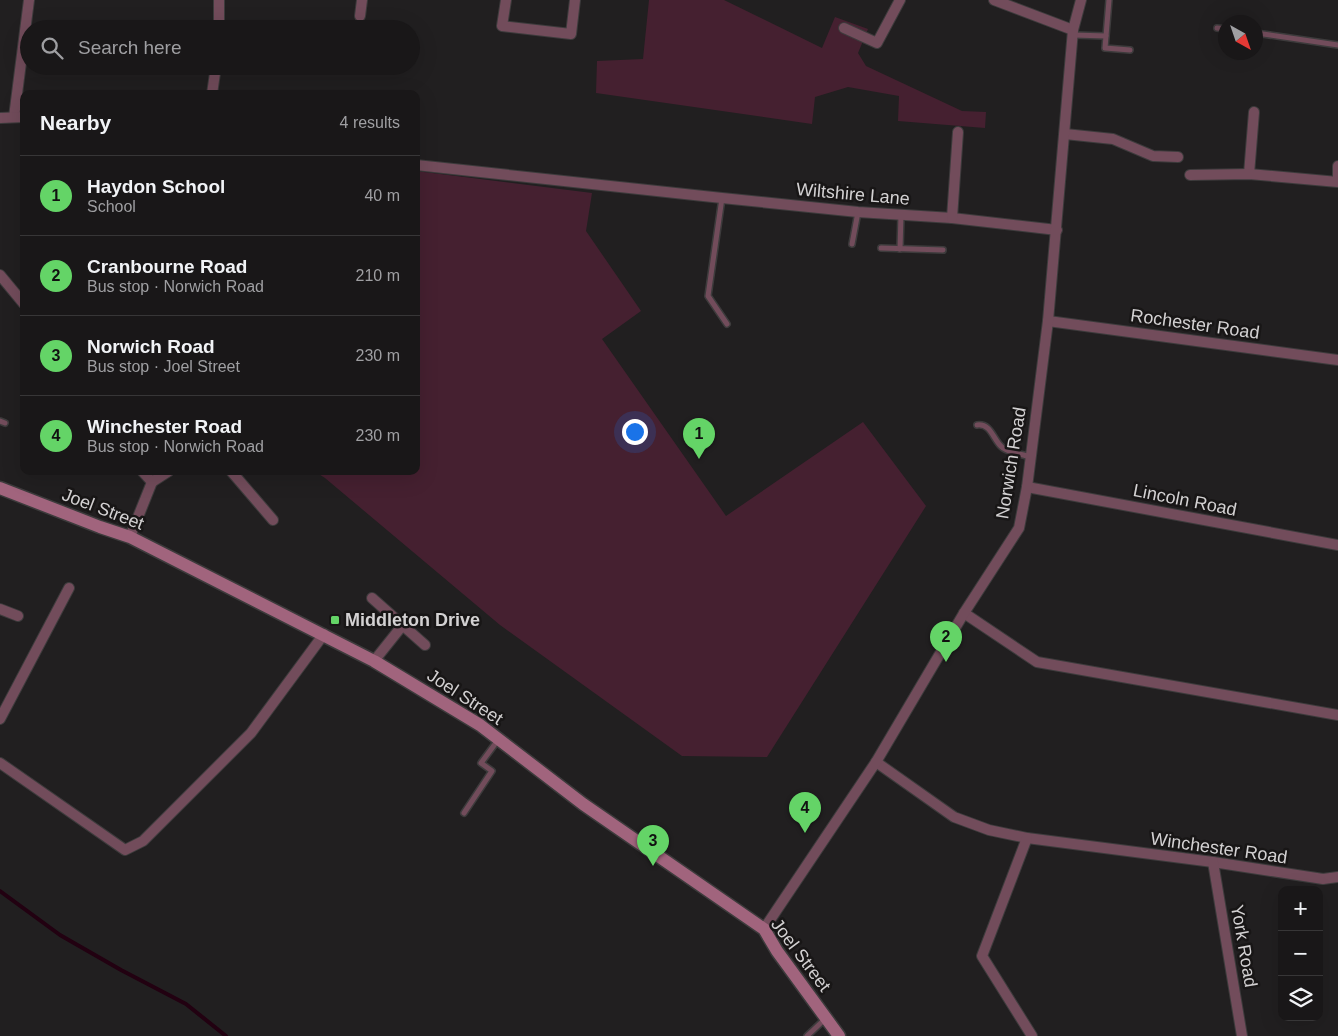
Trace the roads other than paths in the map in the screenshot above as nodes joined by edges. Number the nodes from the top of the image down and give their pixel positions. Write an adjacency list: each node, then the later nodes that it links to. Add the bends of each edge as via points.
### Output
1 (29, 0): 11 (street)
2 (219, 0): 12 (street)
3 (362, 0): 10 (street)
4 (506, 0): 5 (street, via 502,26 571,34)
5 (575, 0)
6 (900, 0): 13 (street, via 876,43)
7 (994, 0): 14 (street)
8 (1080, 0): 14 (street)
9 (1109, 0): 16 (lane)
10 (360, 16)
11 (27, 20)
12 (219, 20)
13 (844, 28)
14 (1074, 32): 16 (lane); 27 (street)
15 (1263, 34): 17 (lane)
16 (1106, 36): 18 (lane, via 1105,48)
17 (1338, 45)
18 (1130, 50)
19 (23, 75): 21 (street)
20 (215, 75): 22 (street)
21 (21, 90)
22 (213, 90)
23 (1254, 112): 31 (street)
24 (19, 117): 25 (street)
25 (0, 118)
26 (958, 132): 36 (street)
27 (1064, 134): 28 (street, via 1113,139 1153,156); 37 (street)
28 (1178, 157)
29 (420, 165): 33 (street, Wiltshire Lane)
30 (1338, 166): 31 (street, via 1338,182)
31 (1249, 174): 32 (street)
32 (1190, 175)
33 (722, 198): 34 (street, Wiltshire Lane); 45 (lane, via 708,296)
34 (858, 212): 35 (street, Wiltshire Lane); 38 (lane)
35 (901, 214): 36 (street, Wiltshire Lane); 40 (lane)
36 (952, 218): 37 (street, Wiltshire Lane)
37 (1057, 230): 44 (street, Norwich Road)
38 (852, 244)
39 (881, 248): 40 (lane)
40 (900, 249): 41 (lane)
41 (943, 250)
42 (0, 275): 43 (street)
43 (20, 299)
44 (1048, 321): 46 (street, Rochester Road); 48 (street, Norwich Road)
45 (727, 324)
46 (1338, 360)
47 (977, 425): 48 (lane, via 987,427 1003,448)
48 (1030, 457): 53 (street, Norwich Road)
49 (146, 475): 52 (street)
50 (163, 475): 52 (street)
51 (234, 475): 55 (street)
52 (152, 482): 56 (street)
53 (1027, 487): 57 (street, Lincoln Road); 61 (street, Norwich Road, via 1019,528)
54 (0, 488): 56 (main road, Joel Street)
55 (273, 520)
56 (130, 537): 64 (main road, Joel Street)
57 (1338, 545)
58 (69, 588): 68 (street)
59 (372, 598): 63 (street)
60 (0, 609): 62 (street)
61 (964, 613): 67 (street, via 1037,662); 70 (street, Norwich Road)
62 (18, 616)
63 (402, 626): 65 (street); 66 (street)
64 (324, 634): 66 (main road, Joel Street); 71 (street, via 251,733 143,842 125,850)
65 (425, 645)
66 (374, 661): 69 (main road, Joel Street)
67 (1338, 715)
68 (0, 719)
69 (499, 739): 72 (lane, via 481,763 492,771); 76 (main road, Joel Street, via 583,804)
70 (876, 762): 73 (street, Winchester Road, via 954,816 989,830); 76 (street, Norwich Road)
71 (0, 764)
72 (464, 813)
73 (1027, 838): 74 (street, Winchester Road); 80 (street, via 982,956)
74 (1213, 862): 75 (street, Winchester Road, via 1323,879); 81 (street, York Road)
75 (1338, 877)
76 (764, 929): 77 (main road, Joel Street)
77 (826, 1018): 78 (lane); 79 (main road, Joel Street)
78 (807, 1036)
79 (839, 1036)
80 (1032, 1036)
81 (1242, 1036)

